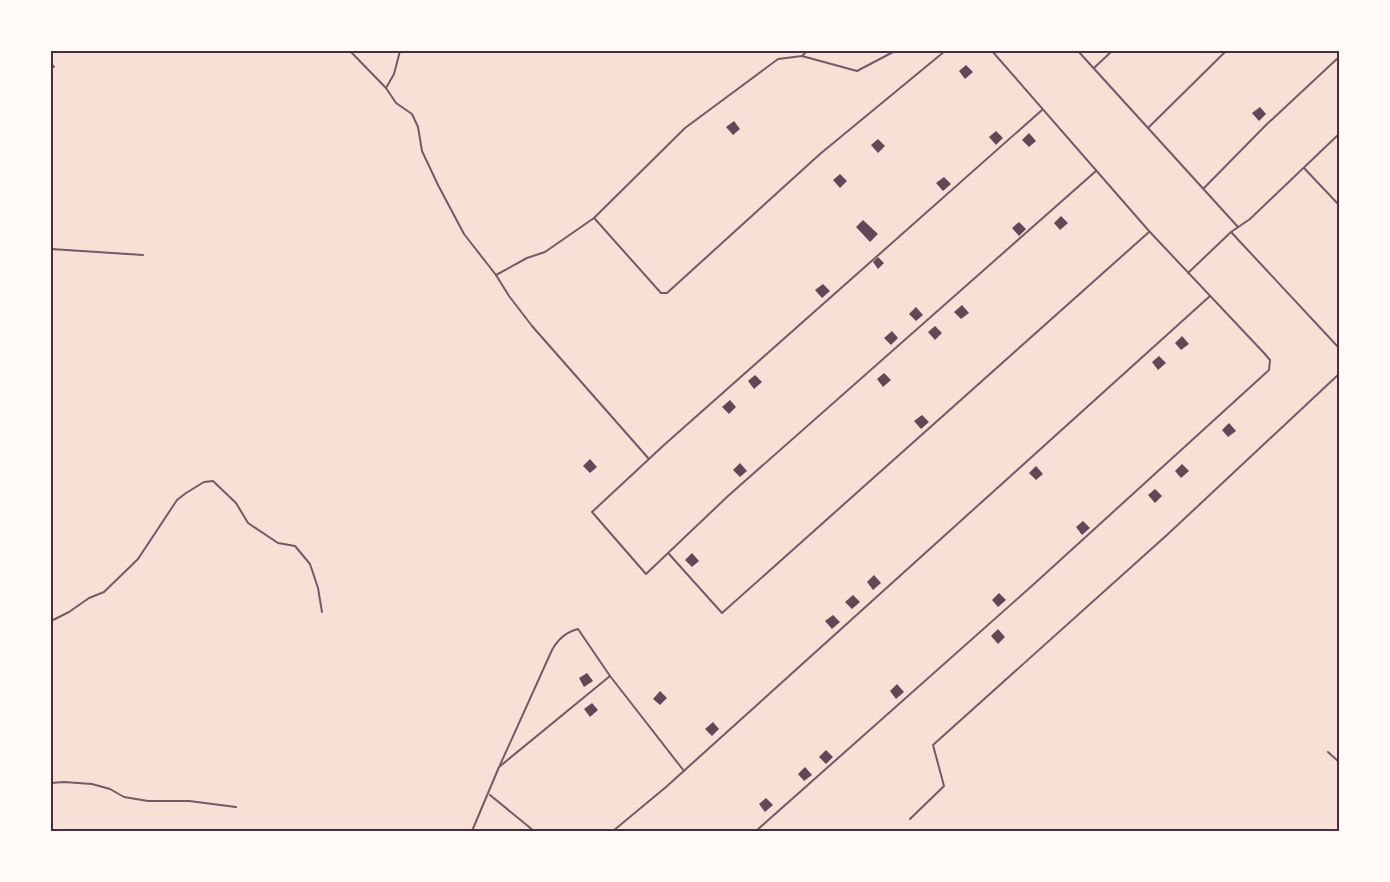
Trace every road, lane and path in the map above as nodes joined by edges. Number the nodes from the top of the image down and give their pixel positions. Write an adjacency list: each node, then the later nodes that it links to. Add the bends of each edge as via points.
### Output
1 (350, 51): 15 (lane)
2 (400, 51): 15 (lane)
3 (807, 51): 10 (lane)
4 (895, 51): 10 (lane, via 857,71)
5 (945, 51): 23 (lane, via 820,154 667,293 661,293)
6 (992, 51): 16 (lane)
7 (1078, 51): 14 (lane)
8 (1112, 51): 14 (lane)
9 (1226, 51): 17 (lane)
10 (802, 56): 23 (lane, via 778,59 704,113)
11 (1339, 57): 21 (lane)
12 (51, 63): 13 (lane)
13 (54, 67)
14 (1094, 69): 17 (lane)
15 (386, 88): 30 (lane, via 396,103 411,114 438,185 464,234)
16 (1042, 110): 20 (lane); 34 (lane)
17 (1148, 127): 21 (lane)
18 (1339, 134): 19 (lane)
19 (1304, 168): 22 (lane); 24 (lane)
20 (1096, 171): 25 (lane); 35 (lane, via 728,496)
21 (1203, 188): 24 (lane)
22 (1339, 205)
23 (594, 218): 30 (lane, via 545,252)
24 (1238, 227): 26 (lane)
25 (1149, 231): 29 (lane); 35 (lane, via 722,613)
26 (1231, 232): 29 (lane); 32 (lane)
27 (51, 249): 28 (lane)
28 (143, 255)
29 (1188, 273): 31 (lane)
30 (496, 275): 34 (lane, via 532,326)
31 (1210, 296): 42 (lane); 50 (lane, via 1270,360 1266,374)
32 (1339, 348)
33 (1339, 374): 46 (lane, via 933,745 944,786)
34 (649, 459): 35 (lane, via 592,512 646,574)
35 (669, 554)
36 (322, 612): 37 (lane, via 310,564 295,546 278,543 248,523 236,503 213,481 204,482 177,500 149,546 104,592)
37 (51, 621)
38 (610, 676): 41 (lane); 41 (lane, via 578,628 566,633 552,650); 42 (lane)
39 (1328, 752): 40 (lane)
40 (1339, 762)
41 (499, 767): 44 (lane)
42 (684, 771): 49 (lane)
43 (51, 783): 45 (lane, via 92,784 124,797 148,801)
44 (489, 794): 47 (lane); 48 (lane)
45 (236, 807)
46 (910, 819)
47 (472, 831)
48 (534, 831)
49 (613, 831)
50 (756, 831)

